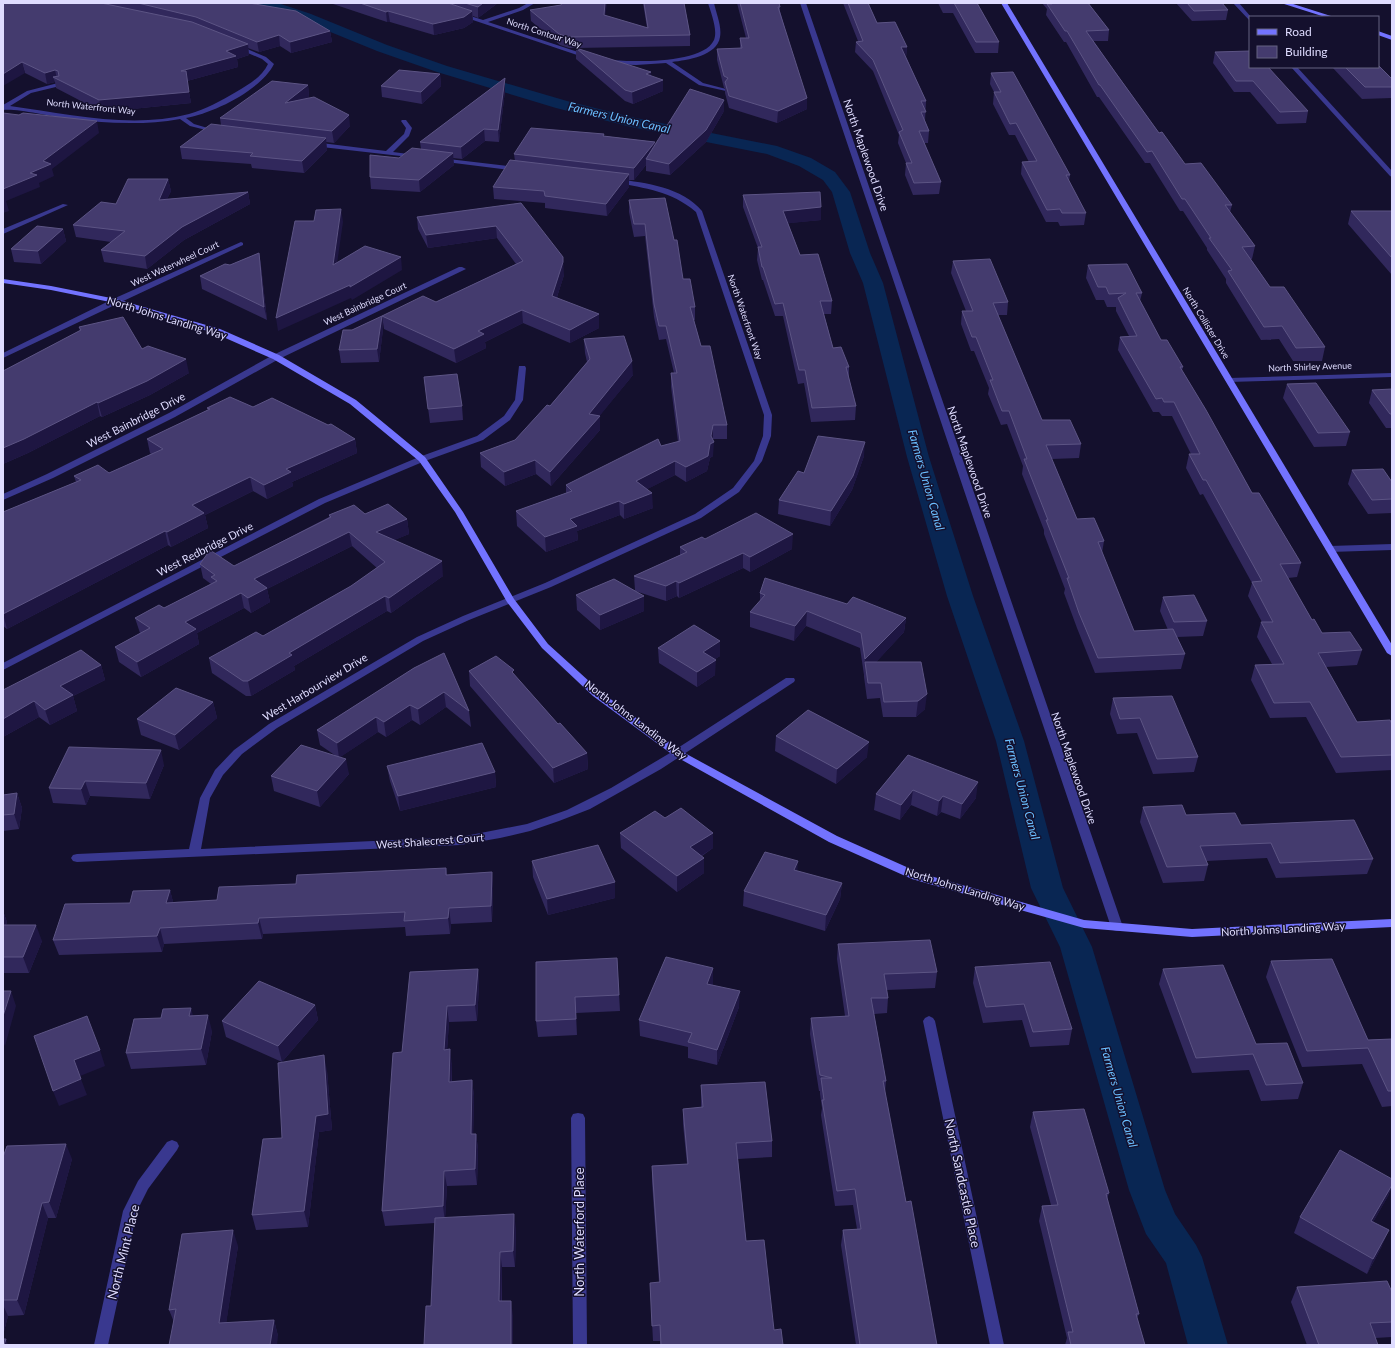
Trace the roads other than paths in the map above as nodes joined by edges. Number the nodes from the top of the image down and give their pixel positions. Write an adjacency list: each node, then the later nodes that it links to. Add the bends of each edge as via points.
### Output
1 (532, 3): 10 (street)
2 (711, 3): 16 (street, via 717,40 695,56)
3 (803, 3): 52 (street, North Maplewood Drive)
4 (1004, 3): 39 (street, North Collister Drive)
5 (1236, 3): 9 (street)
6 (1284, 3): 8 (street)
7 (454, 13): 10 (street, North Contour Way)
8 (1328, 16)
9 (1249, 18)
10 (483, 22): 14 (street, North Contour Way)
11 (1379, 33): 12 (street)
12 (1392, 38)
13 (235, 46): 21 (street, North Waterfront Way, via 264,58 271,64 267,73 234,99 216,108)
14 (594, 59)
15 (601, 60): 16 (street, via 632,64)
16 (668, 62): 19 (street, via 701,84)
17 (1295, 68): 27 (street)
18 (58, 85): 20 (street, via 29,92)
19 (724, 90)
20 (3, 108): 21 (street, North Waterfront Way, via 115,121)
21 (182, 118): 23 (street, via 211,132)
22 (404, 121): 25 (street, via 409,128 407,136)
23 (226, 134)
24 (303, 143): 25 (street)
25 (388, 153): 26 (street)
26 (528, 170)
27 (1392, 175)
28 (606, 180): 44 (street, North Waterfront Way, via 661,188 680,196 699,211 768,415 766,436 758,461 736,490 698,516)
29 (65, 205): 30 (street)
30 (3, 232)
31 (241, 244): 34 (street, West Waterwheel Court)
32 (462, 269): 36 (street, West Bainbridge Court)
33 (3, 281): 34 (street, North Johns Landing Way)
34 (116, 301): 35 (street, West Waterwheel Court); 36 (street, North Johns Landing Way, via 217,331)
35 (3, 356)
36 (276, 357): 40 (street, North Johns Landing Way, via 353,402); 41 (street, West Bainbridge Drive, via 172,415)
37 (522, 368): 40 (street, West Redbridge Drive, via 519,400 507,418 480,438)
38 (1392, 375): 39 (street, North Shirley Avenue)
39 (1228, 380): 43 (street, North Collister Drive)
40 (422, 459): 44 (street, North Johns Landing Way, via 459,512); 46 (street, West Redbridge Drive, via 322,502)
41 (3, 497)
42 (1392, 547): 43 (street)
43 (1330, 549): 45 (street, North Collister Drive)
44 (510, 600): 48 (street, North Johns Landing Way, via 545,646 591,689); 49 (street, West Harbourview Drive, via 420,639 273,726 238,752 219,773 205,798)
45 (1392, 653)
46 (3, 667)
47 (790, 680): 48 (street, West Shalecrest Court)
48 (677, 753): 49 (street, West Shalecrest Court, via 616,791 581,808 541,824 501,835 460,841); 52 (street, North Johns Landing Way, via 834,839 909,872 1084,924)
49 (194, 853): 50 (street, West Shalecrest Court)
50 (77, 858)
51 (1392, 923): 52 (street, North Johns Landing Way, via 1192,933)
52 (1116, 927)
53 (929, 1022): 58 (street, North Sandcastle Place)
54 (578, 1118): 57 (street, North Waterford Place)
55 (172, 1146): 56 (street, North Mint Place, via 143,1185 130,1211)
56 (101, 1345)
57 (580, 1345)
58 (997, 1345)

